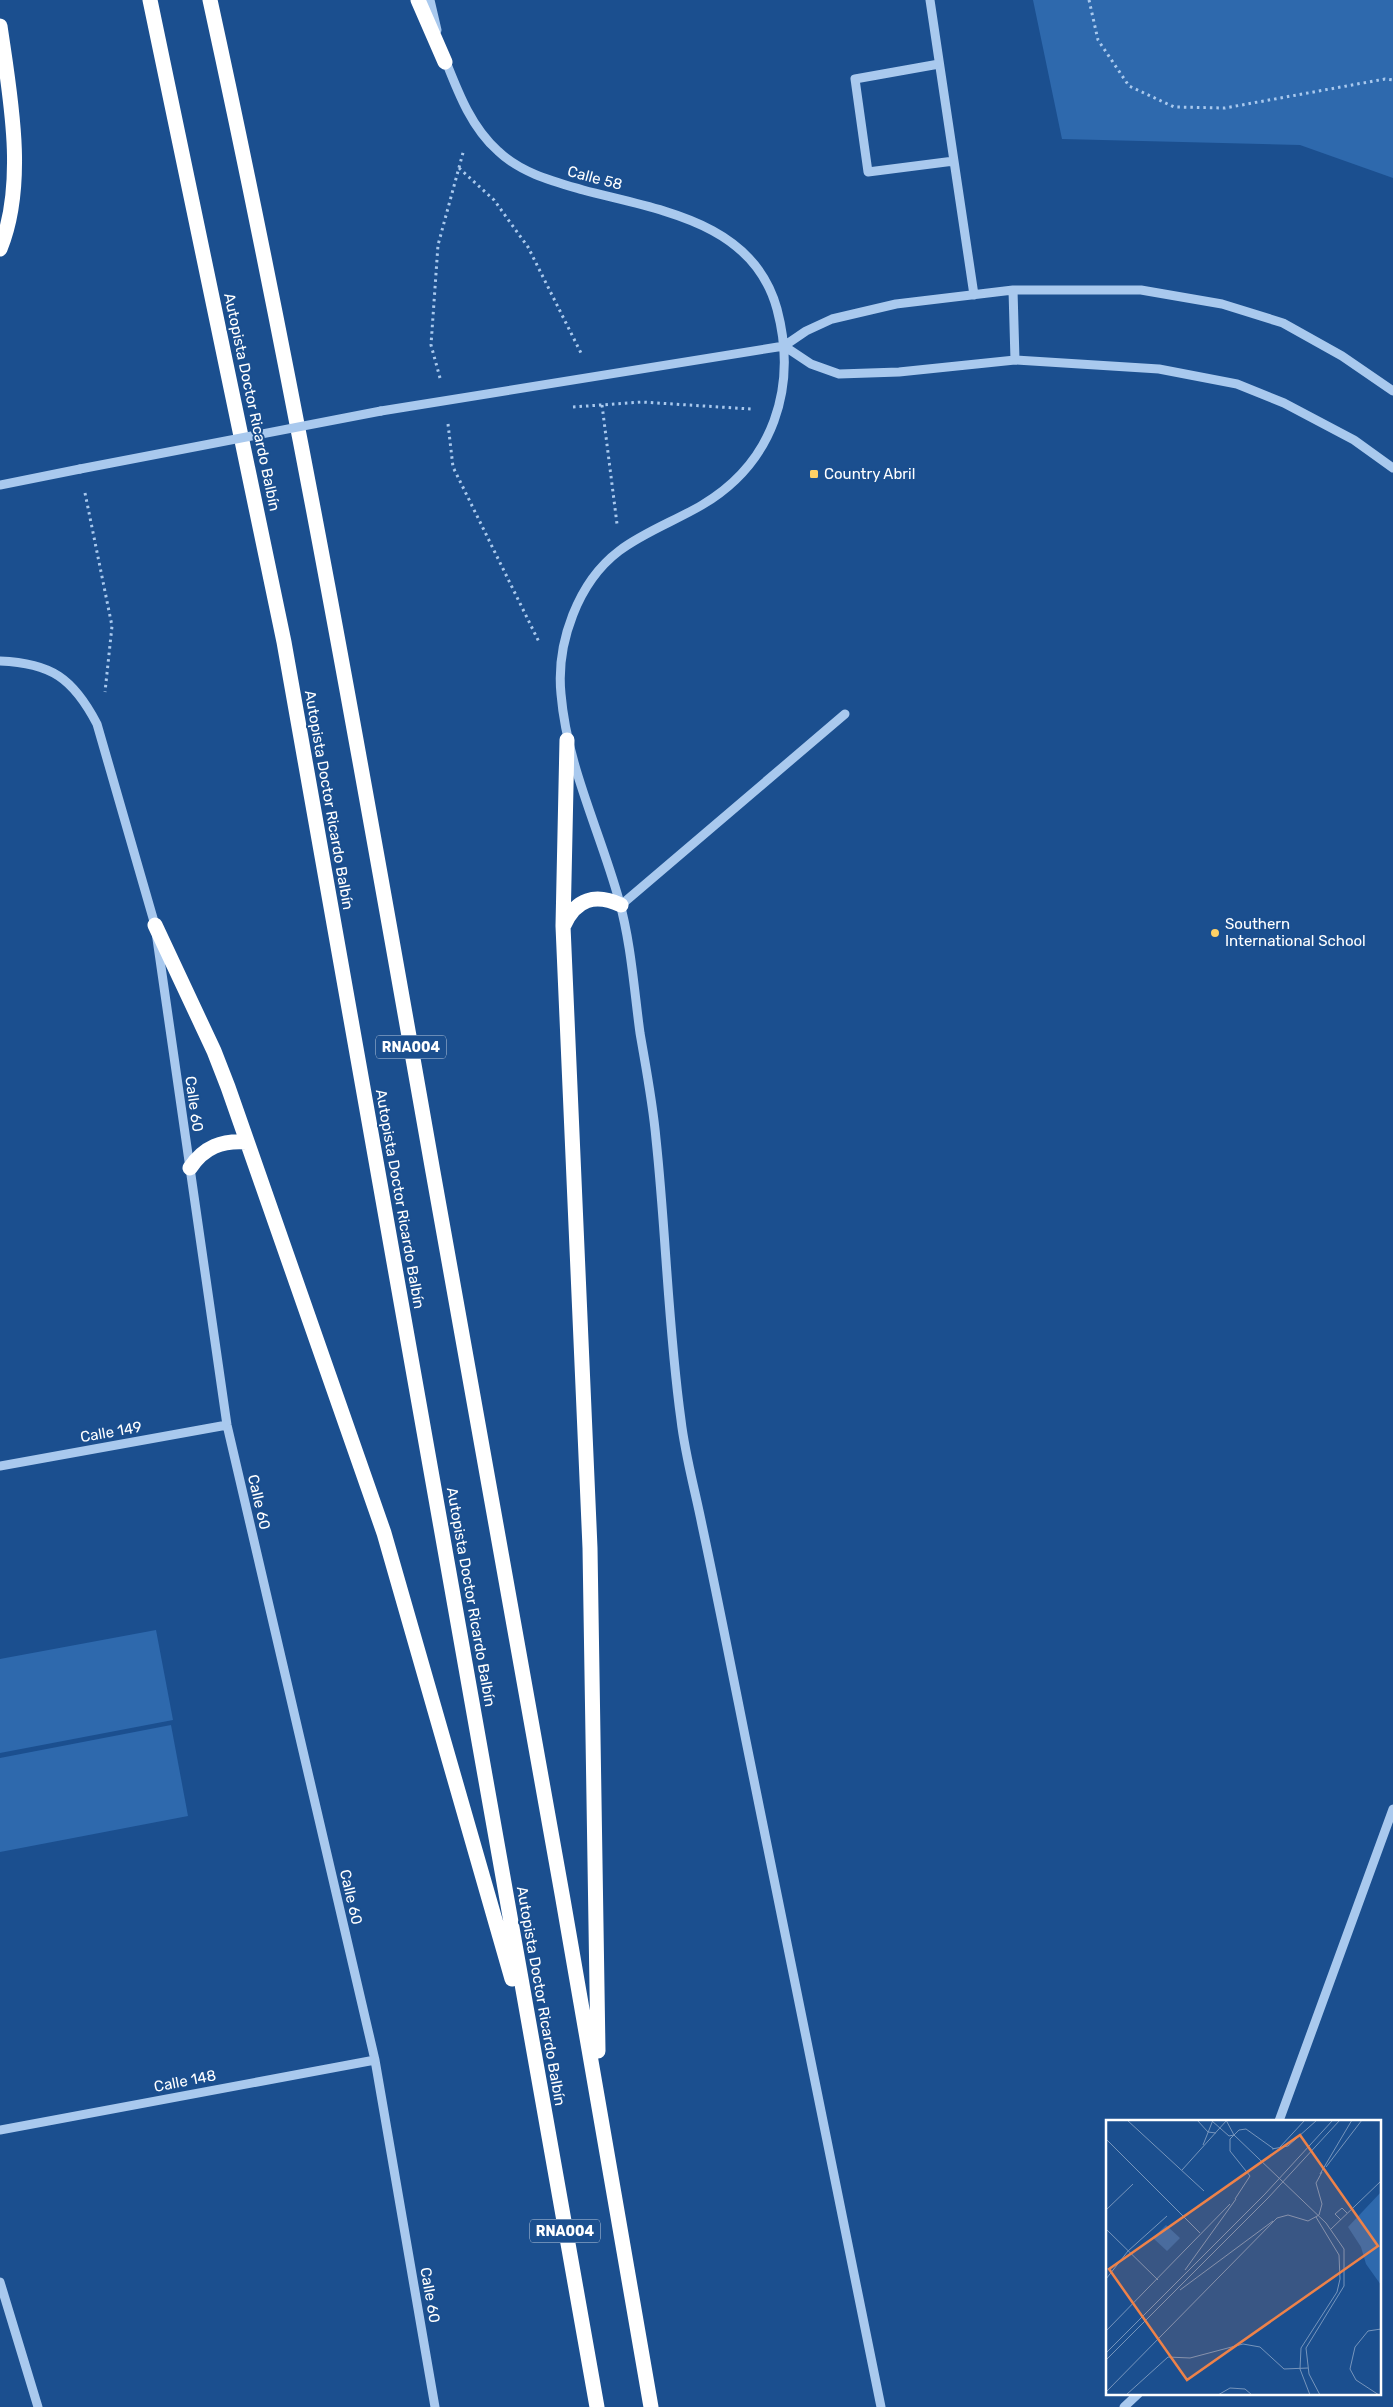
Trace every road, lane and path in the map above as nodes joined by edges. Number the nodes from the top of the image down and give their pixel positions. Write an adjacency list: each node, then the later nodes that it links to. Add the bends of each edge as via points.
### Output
1 (150, 0): 43 (highway, Autopista Doctor Ricardo Balbín / RNA004, via 284,642)
2 (210, 0): 45 (highway, RNA004, via 246,162 338,638)
3 (418, 0): 8 (highway)
4 (430, 0): 8 (street, Calle 58)
5 (930, 0): 9 (street)
6 (1089, 0): 10 (path, via 1098,40 1129,86 1174,107 1225,108)
7 (0, 26): 14 (highway, via 11,106 14,170 8,228)
8 (445, 62): 11 (street, Calle 58)
9 (939, 64): 12 (street); 12 (street, via 855,79 868,172)
10 (1393, 80)
11 (471, 120): 13 (path); 17 (street, Calle 58, via 494,148 512,163 535,175 679,215 708,227 733,243 757,265 771,288)
12 (954, 161): 16 (street)
13 (459, 167): 18 (path, via 494,200 528,247); 20 (path, via 438,245 431,345)
14 (0, 249)
15 (1013, 290): 16 (street); 19 (street); 21 (street, via 1141,290 1222,304 1283,323 1342,356)
16 (974, 295): 17 (street, via 896,304 832,319)
17 (784, 346): 19 (street, via 811,364 839,374 899,372); 24 (street, Calle 58, via 785,380); 27 (street, bridge, via 381,411)
18 (583, 358)
19 (1016, 360): 26 (street, via 1159,369 1237,384 1284,403 1354,440)
20 (441, 381)
21 (1393, 391)
22 (602, 405): 23 (path); 24 (path, via 642,402); 29 (path)
23 (563, 408)
24 (777, 411): 29 (street, Calle 58, via 764,444 746,471 724,491)
25 (446, 416): 31 (path, via 453,467)
26 (1393, 468)
27 (0, 485)
28 (83, 485): 33 (path, via 112,626 108,682)
29 (620, 550): 31 (street, Calle 58, via 599,570 584,592 562,650)
30 (0, 661): 33 (street, Calle 60, via 49,669 78,693)
31 (560, 686): 34 (street, Calle 58)
32 (845, 714): 35 (street)
33 (97, 724): 36 (street, Calle 60)
34 (566, 740): 35 (street, Calle 58); 37 (highway)
35 (621, 905): 37 (highway, via 608,899 587,901 569,913); 54 (street, Calle 58, via 656,1132 681,1423)
36 (155, 925): 38 (highway, via 214,1051); 39 (street, Calle 60)
37 (563, 926): 45 (highway, via 590,1548)
38 (247, 1142): 39 (highway, via 233,1141 208,1148); 43 (highway, via 384,1533)
39 (190, 1168): 40 (street, Calle 60)
40 (227, 1425): 41 (street, Calle 149); 44 (street, Calle 60)
41 (0, 1466)
42 (1393, 1809): 46 (street)
43 (534, 2054): 52 (highway, Autopista Doctor Ricardo Balbín / RNA004)
44 (375, 2060): 47 (street, Calle 148); 51 (street, Calle 60)
45 (598, 2097): 53 (highway, RNA004)
46 (1279, 2120)
47 (0, 2130)
48 (0, 2282): 50 (street)
49 (1138, 2394): 55 (street)
50 (38, 2407)
51 (435, 2407)
52 (597, 2407)
53 (651, 2407)
54 (881, 2407)
55 (1124, 2407)

